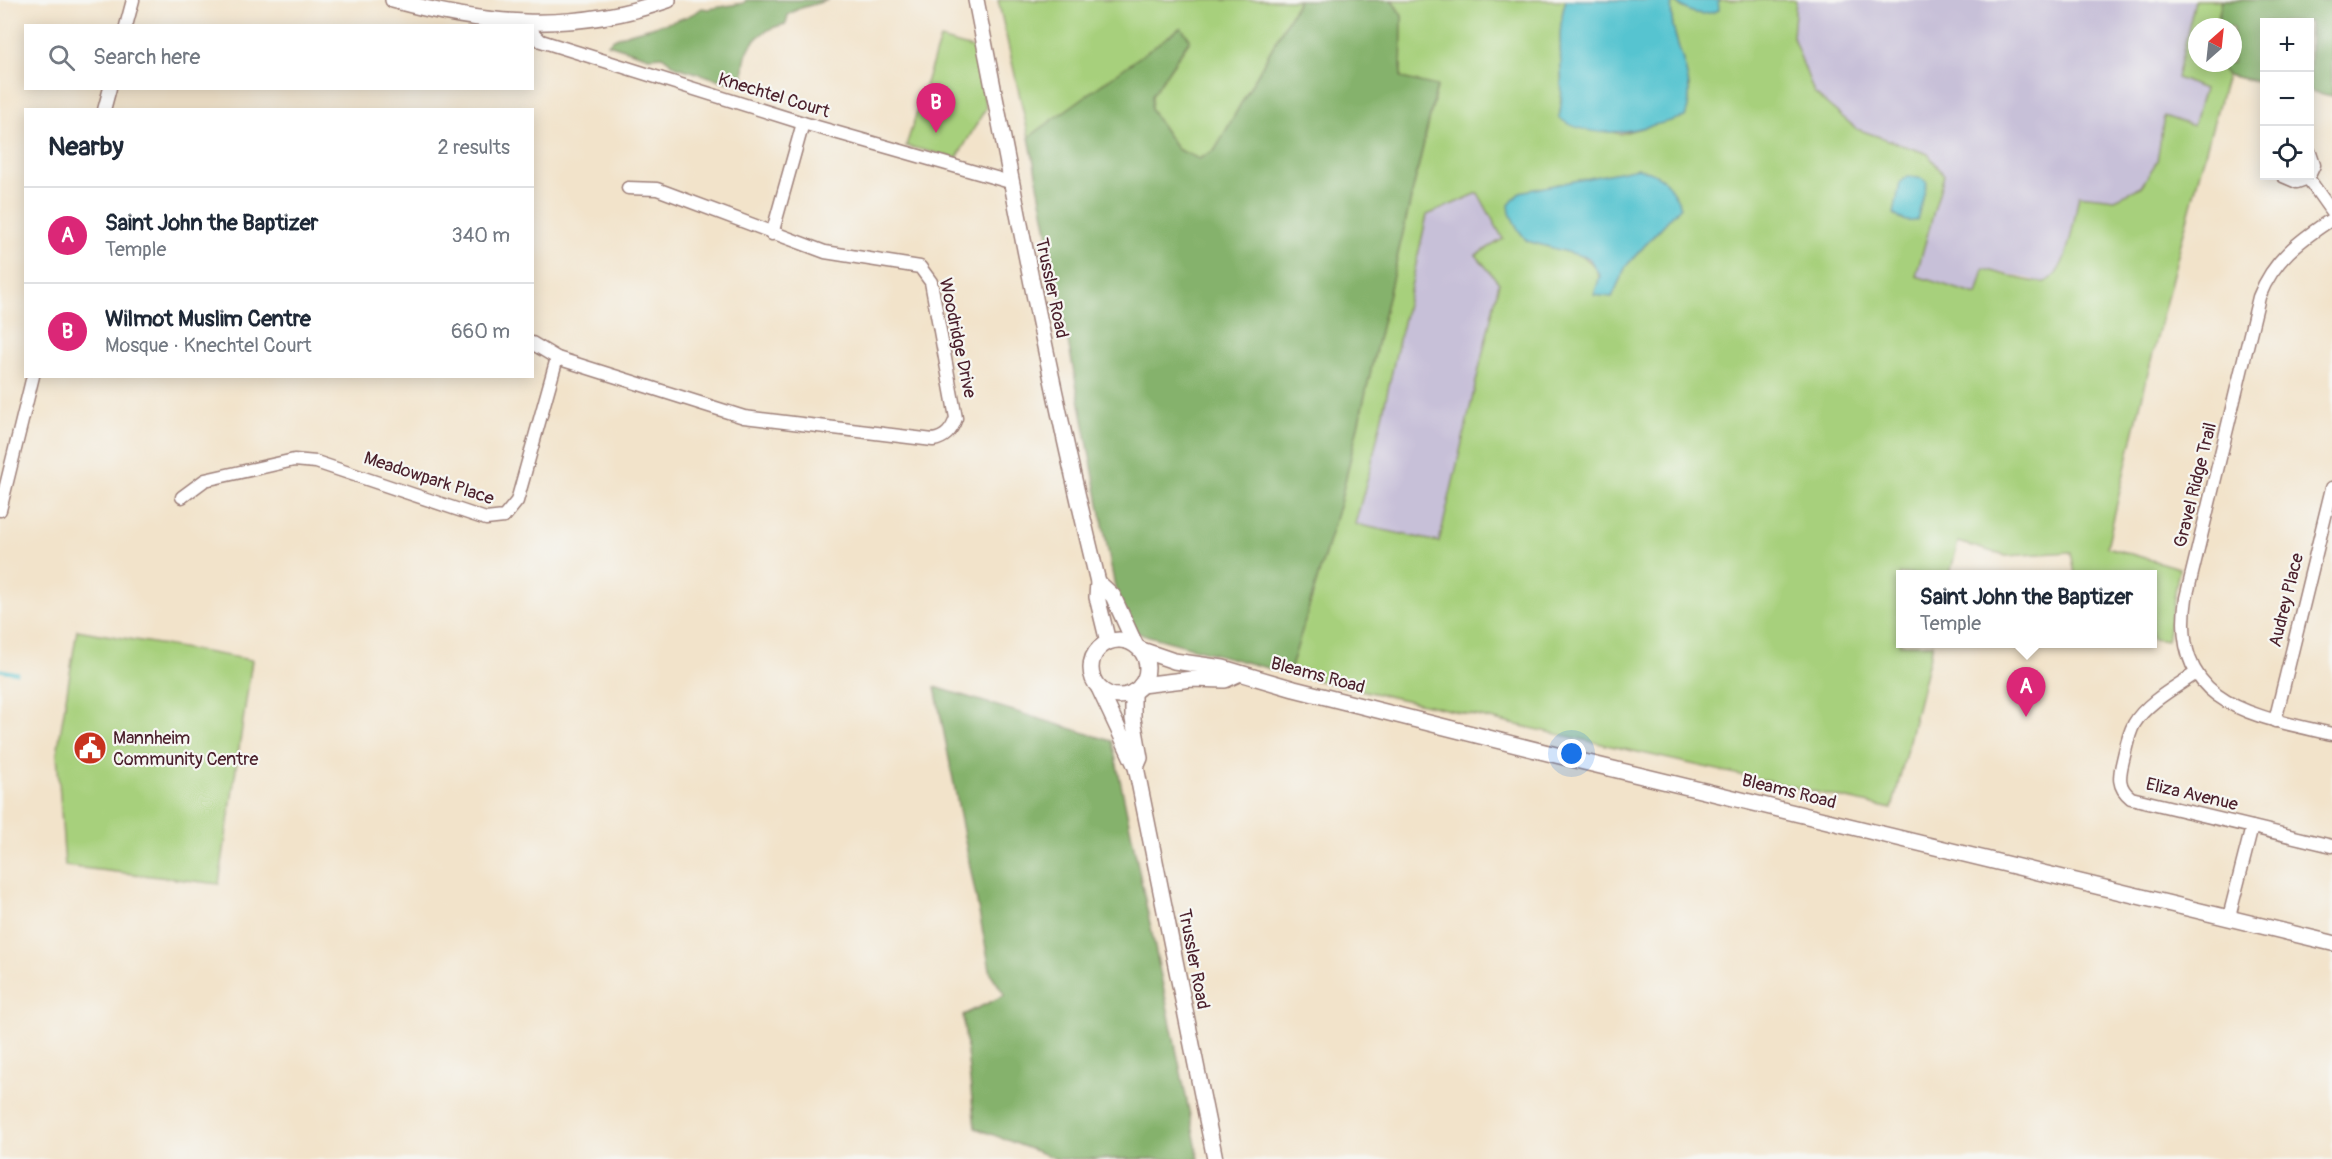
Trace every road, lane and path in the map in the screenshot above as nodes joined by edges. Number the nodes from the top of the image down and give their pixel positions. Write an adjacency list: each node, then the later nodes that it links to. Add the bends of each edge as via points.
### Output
1 (133, 0): 6 (street)
2 (393, 0): 5 (main road)
3 (668, 0): 8 (main road)
4 (976, 0): 14 (main road, Trussler Road)
5 (451, 7): 7 (main road)
6 (127, 24)
7 (518, 24)
8 (534, 26)
9 (534, 32): 12 (street, Knechtel Court, via 541,41)
10 (109, 90): 11 (street)
11 (105, 108)
12 (802, 123): 14 (street, Knechtel Court); 18 (street)
13 (2309, 180): 16 (street)
14 (1010, 182): 25 (main road, Trussler Road, via 1064,444)
15 (628, 188): 18 (street, Woodridge Drive, via 657,189)
16 (2332, 212)
17 (2332, 219): 28 (street, Gravel Ridge Trail, via 2281,258 2259,297 2186,598 2182,622)
18 (772, 234): 20 (street, Woodridge Drive, via 825,252 913,263 925,271 931,282 956,418 946,436 933,440 744,417)
19 (534, 344): 20 (street, Woodridge Drive)
20 (557, 358): 23 (street, Meadowpark Place, via 517,501 504,517 486,519 312,461 294,460 205,480)
21 (33, 378): 24 (street)
22 (2332, 488): 32 (street, Audrey Place)
23 (182, 497)
24 (0, 510)
25 (1098, 582): 26 (main road, Trussler Road, via 1097,597); 27 (main road, Trussler Road, via 1113,596)
26 (1108, 642): 27 (main road, via 1126,640); 30 (main road, via 1100,646 1091,663 1091,672)
27 (1138, 647): 29 (main road, Bleams Road, via 1174,661); 31 (main road, via 1148,668)
28 (2196, 673): 32 (street, Gravel Ridge Trail, via 2213,693 2235,708); 35 (street, Eliza Avenue, via 2136,722 2120,774 2121,787 2131,798)
29 (1238, 674): 31 (main road, Bleams Road, via 1225,680 1192,679); 37 (main road, Bleams Road, via 1575,760)
30 (1100, 688): 31 (main road, via 1116,696); 34 (main road, Trussler Road)
31 (1137, 689): 34 (main road, Trussler Road, via 1133,719 1140,758)
32 (2275, 721): 33 (street, Gravel Ridge Trail)
33 (2332, 734)
34 (1136, 767): 39 (main road, Trussler Road)
35 (2252, 826): 36 (street, Eliza Avenue); 37 (street)
36 (2332, 846)
37 (2229, 917): 38 (main road, Bleams Road)
38 (2332, 943)
39 (1215, 1159)

